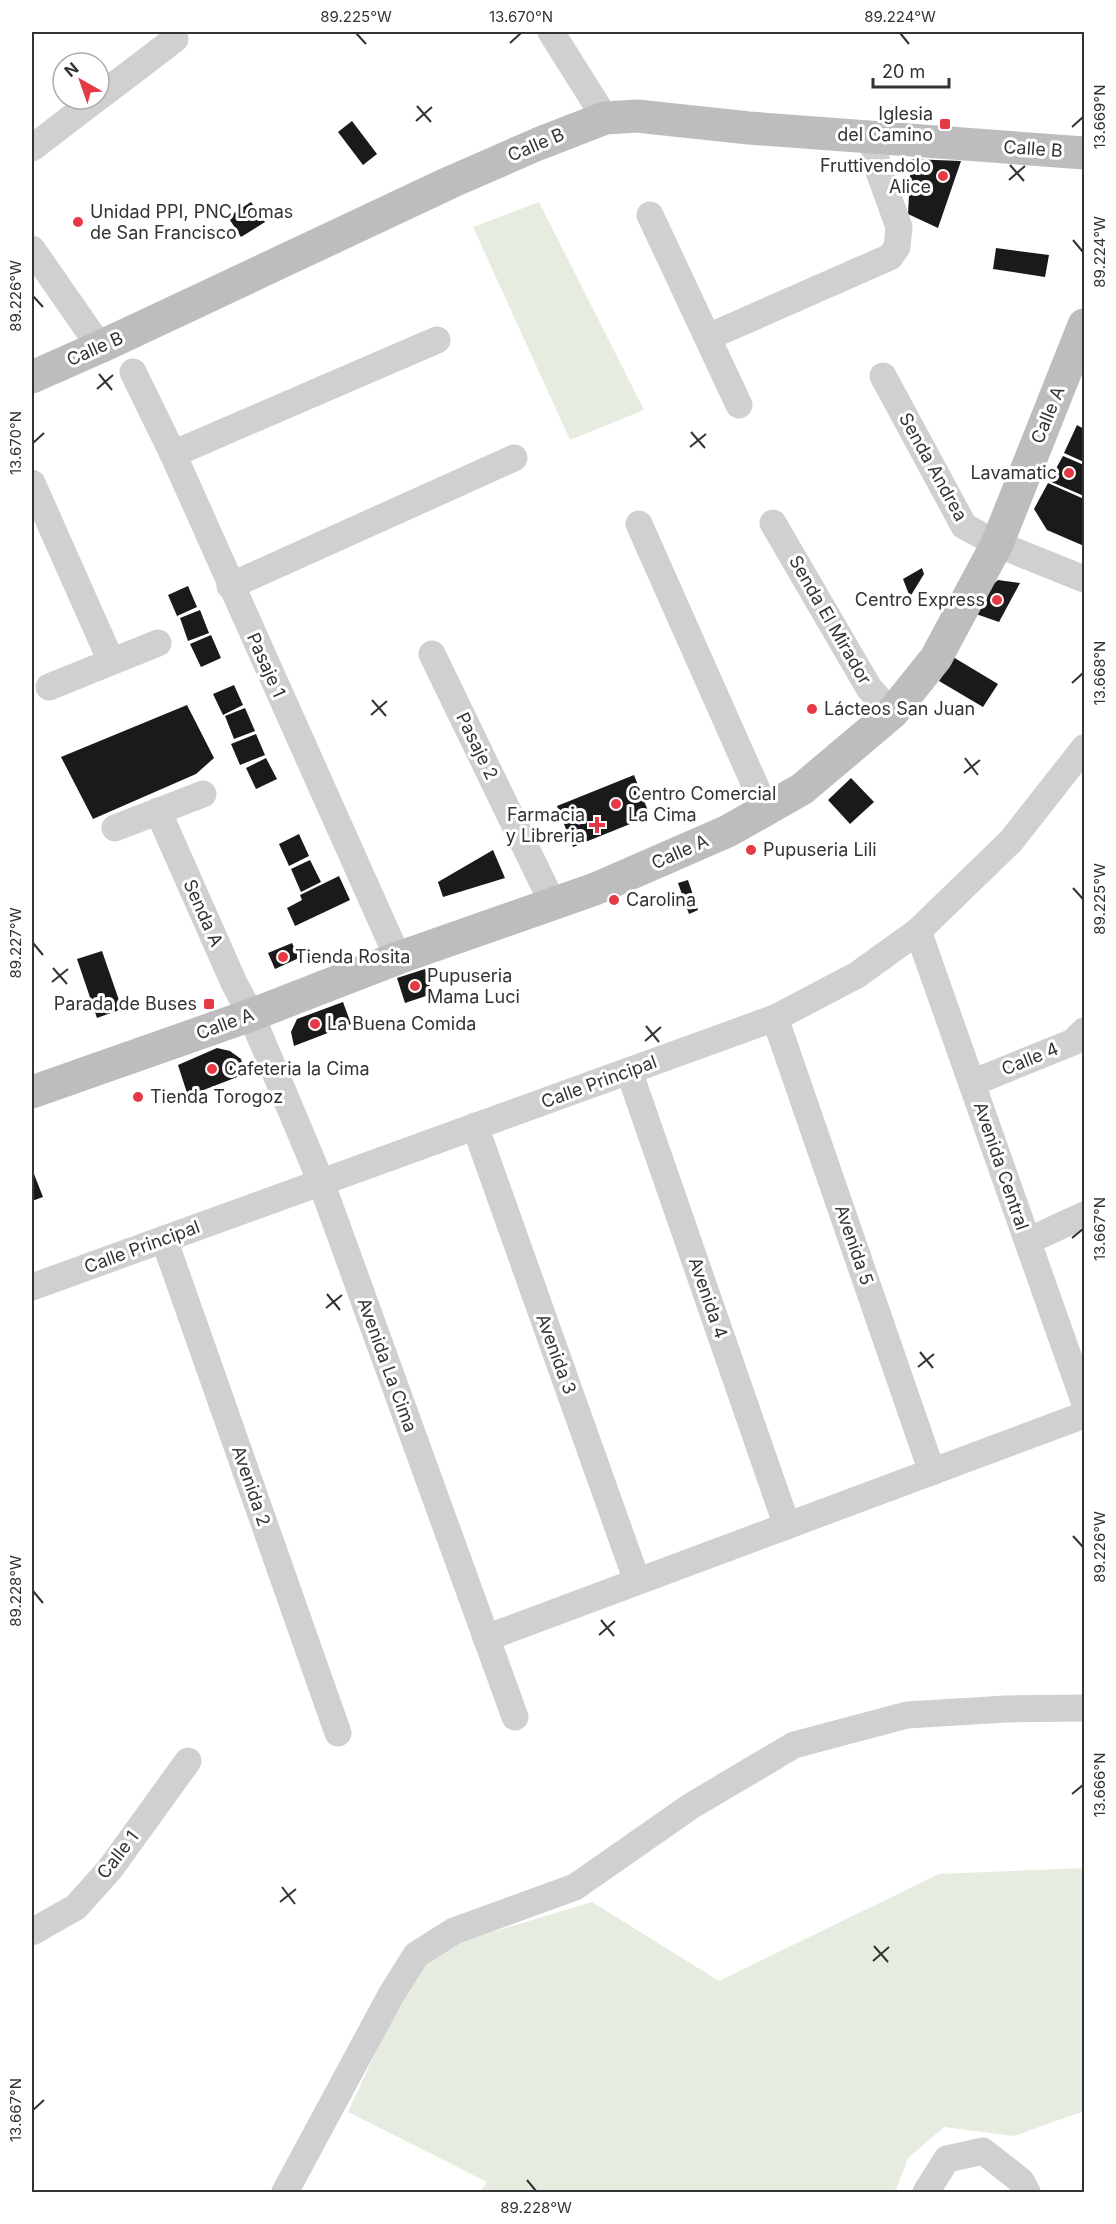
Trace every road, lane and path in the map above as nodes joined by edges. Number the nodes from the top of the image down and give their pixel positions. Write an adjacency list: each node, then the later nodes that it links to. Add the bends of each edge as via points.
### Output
1 (550, 32): 5 (street)
2 (175, 39): 3 (street)
3 (111, 88)
4 (81, 111): 7 (street)
5 (605, 118): 6 (street, Calle B, via 637,116); 14 (street, Calle B, via 451,182)
6 (872, 137): 8 (street, Calle B); 12 (street, via 878,169 899,228 897,247 890,257)
7 (32, 148)
8 (1084, 153)
9 (650, 215): 12 (street)
10 (32, 249): 14 (street)
11 (1084, 325): 24 (street, Calle A)
12 (708, 337): 18 (street)
13 (437, 340): 19 (street)
14 (100, 347): 17 (street, Calle B)
15 (133, 372): 19 (street, Pasaje 1)
16 (883, 376): 24 (street, Senda Andrea, via 964,526)
17 (32, 377)
18 (739, 405)
19 (173, 454): 26 (street, Pasaje 1)
20 (514, 458): 26 (street)
21 (32, 483): 29 (street)
22 (773, 523): 31 (street, Senda El Mirador, via 868,688)
23 (639, 524): 34 (street)
24 (997, 544): 25 (street, Senda Andrea); 31 (street, Calle A, via 936,658)
25 (1084, 579)
26 (230, 586): 39 (street, Pasaje 1)
27 (158, 643): 29 (street)
28 (432, 654): 37 (street, Pasaje 2)
29 (111, 661): 30 (street)
30 (49, 687)
31 (892, 713): 34 (street, Calle A, via 802,789)
32 (1084, 748): 38 (street, Calle Principal, via 1011,841)
33 (203, 794): 35 (street)
34 (766, 810): 37 (street, Calle A, via 684,851)
35 (158, 811): 36 (street); 40 (street, Senda A)
36 (115, 828)
37 (553, 904): 39 (street, Calle A)
38 (918, 932): 41 (street, Calle Principal, via 857,975); 44 (street, Avenida Central)
39 (398, 958): 40 (street, Calle A)
40 (251, 1015): 45 (street, Calle A); 47 (street, Avenida La Cima)
41 (775, 1018): 43 (street, Calle Principal); 54 (street, Avenida 5)
42 (1084, 1031): 44 (street, Calle 4, via 1073,1042)
43 (629, 1071): 46 (street, Calle Principal); 55 (street, Avenida 4)
44 (972, 1083): 50 (street, Avenida Central)
45 (34, 1085)
46 (475, 1126): 47 (street, Calle Principal); 56 (street, Avenida 3)
47 (321, 1182): 49 (street, Calle Principal); 57 (street, Avenida La Cima)
48 (1084, 1215): 50 (street)
49 (164, 1239): 51 (street, Calle Principal); 60 (street, Avenida 2)
50 (1028, 1241): 52 (street, Avenida Central)
51 (32, 1287)
52 (1084, 1401)
53 (1084, 1415): 54 (street)
54 (932, 1472): 55 (street)
55 (787, 1526): 56 (street)
56 (638, 1581): 57 (street)
57 (486, 1638): 59 (street, Avenida La Cima)
58 (1084, 1708): 63 (street, via 907,1715 794,1745 690,1806 575,1887 454,1931 416,1955)
59 (515, 1718)
60 (338, 1733)
61 (188, 1761): 62 (street, Calle 1, via 110,1869 76,1906)
62 (32, 1932)
63 (285, 2193)
64 (926, 2193): 65 (street, via 947,2159 983,2151 1021,2181)
65 (1027, 2193)

